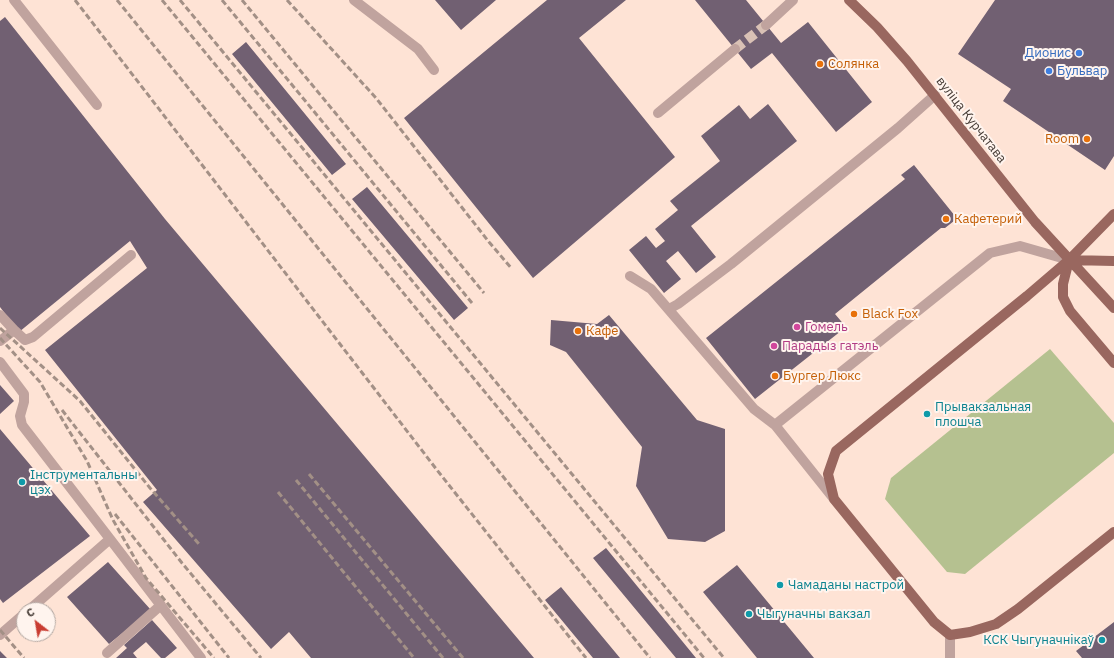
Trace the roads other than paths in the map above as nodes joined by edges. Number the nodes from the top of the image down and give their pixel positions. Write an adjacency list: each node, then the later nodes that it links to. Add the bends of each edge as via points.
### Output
1 (14, 0): 9 (street)
2 (354, 0): 7 (street, via 418,49)
3 (793, 0): 5 (street)
4 (849, 0): 8 (main road, вуліца Курчатава, via 877,27)
5 (766, 25)
6 (735, 49): 10 (street)
7 (434, 70)
8 (935, 95): 13 (main road, вуліца Курчатава, via 1014,198); 16 (street, via 731,264)
9 (97, 105)
10 (658, 113)
11 (1114, 214): 13 (main road)
12 (131, 255): 19 (street, via 33,337 25,340)
13 (1069, 260): 14 (main road); 17 (main road); 22 (main road, via 1063,284 1063,297 1070,311); 23 (street, via 1020,246 990,253); 24 (main road, via 836,451 828,474)
14 (1114, 261)
15 (630, 276): 16 (street, via 651,289)
16 (669, 308): 23 (street, via 754,409)
17 (1114, 308)
18 (0, 315): 19 (street)
19 (14, 330): 20 (street)
20 (0, 341)
21 (0, 362): 26 (street, via 24,394 20,416 22,425)
22 (1114, 364)
23 (775, 425): 24 (street)
24 (834, 499): 31 (main road, via 934,622)
25 (1114, 532): 31 (main road, via 1018,610 996,624)
26 (110, 539): 27 (street); 28 (street)
27 (38, 602)
28 (161, 605): 32 (street); 33 (street)
29 (16, 621): 30 (street)
30 (0, 635)
31 (950, 635): 34 (street)
32 (107, 653)
33 (201, 658)
34 (950, 658)

